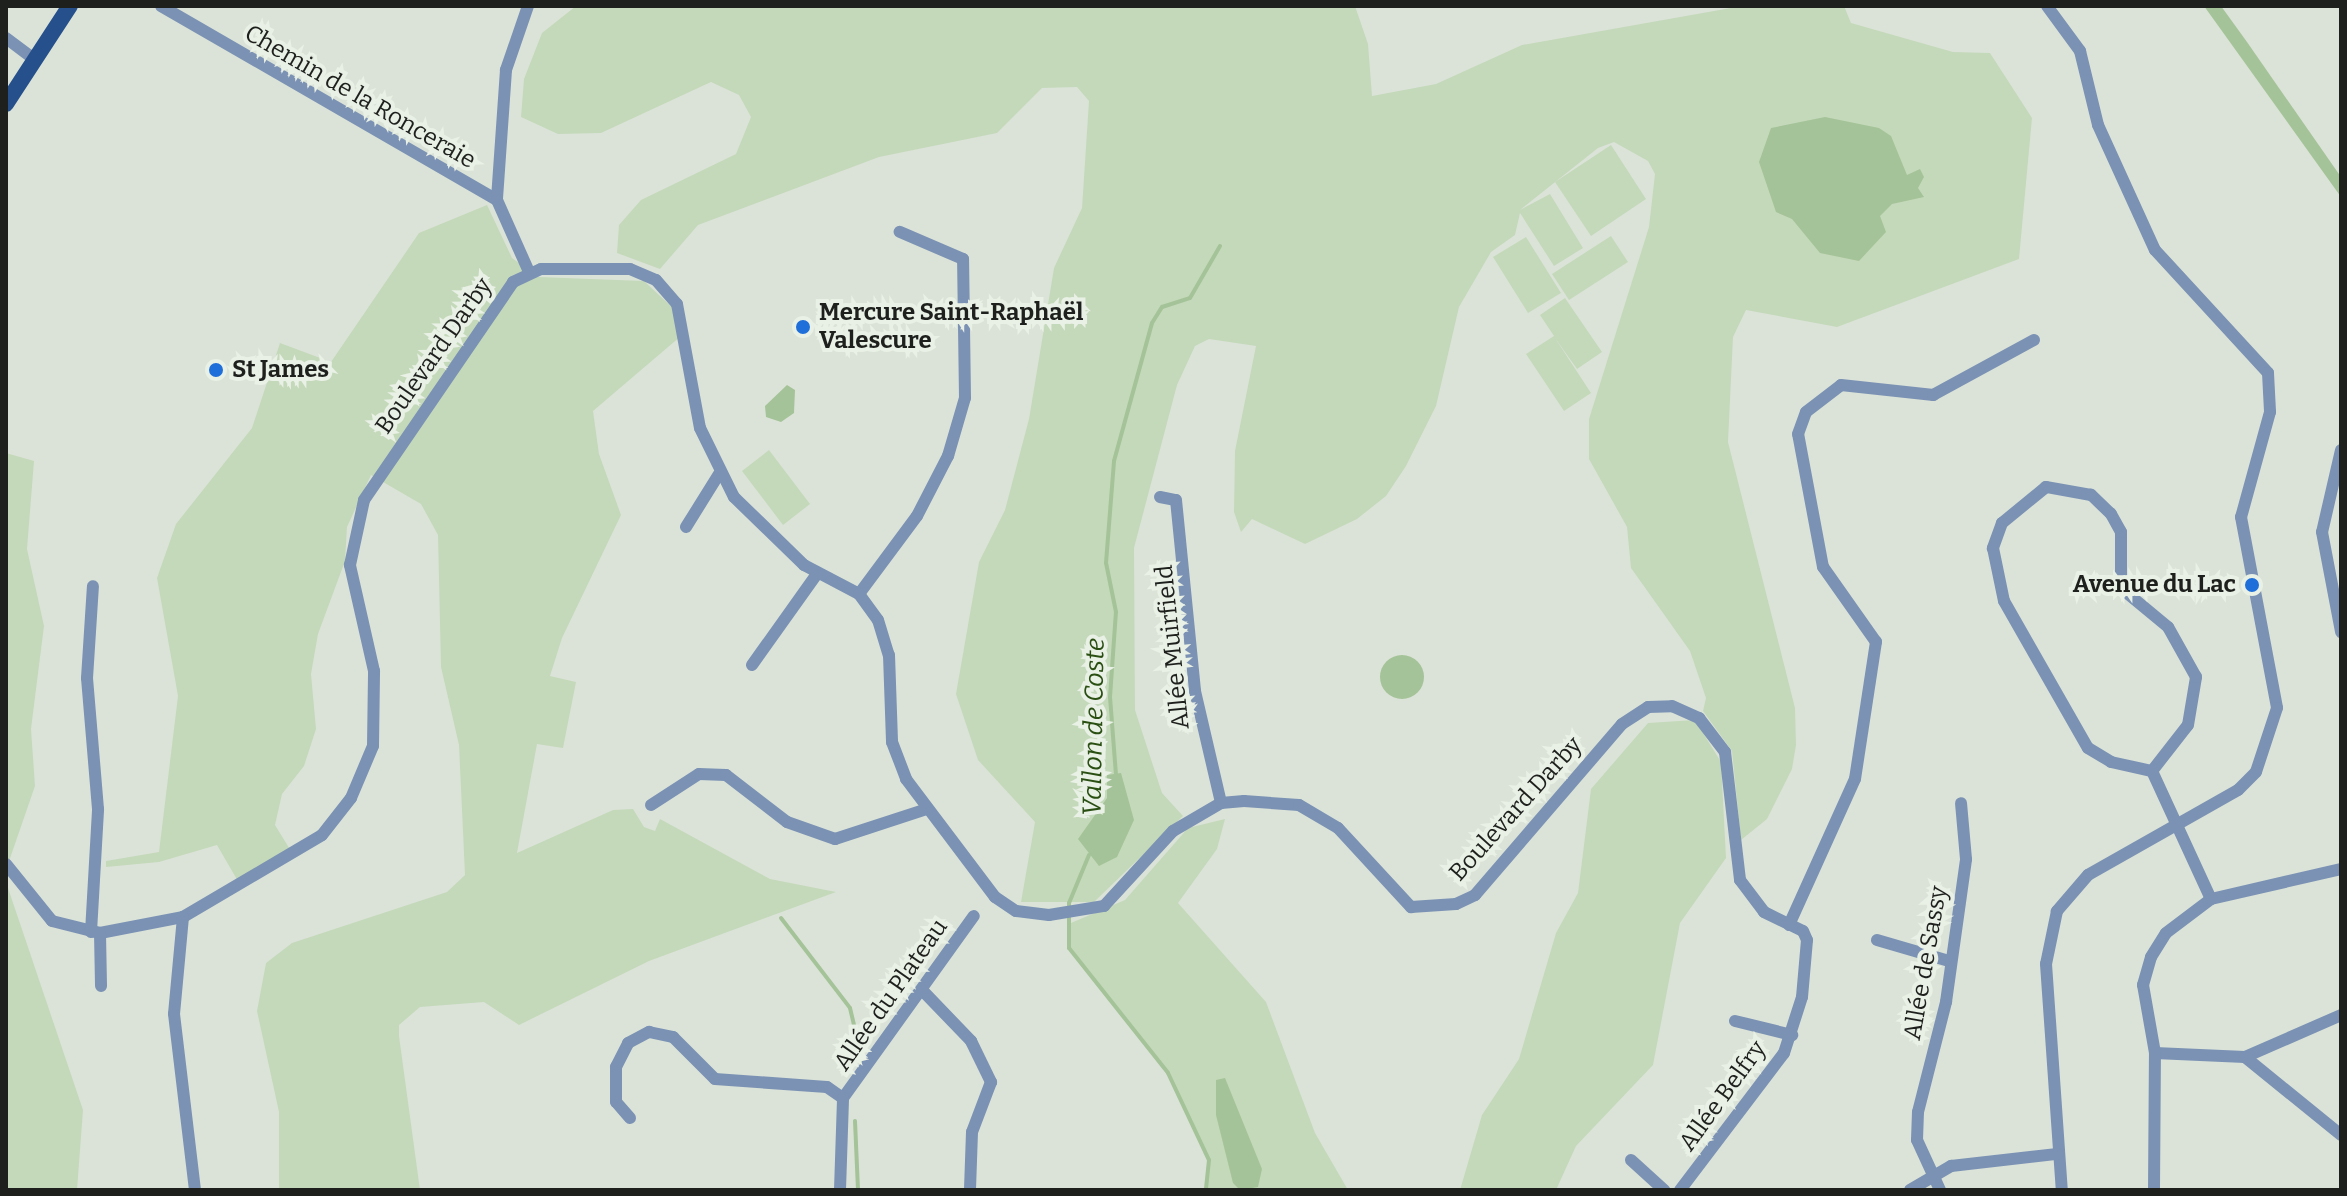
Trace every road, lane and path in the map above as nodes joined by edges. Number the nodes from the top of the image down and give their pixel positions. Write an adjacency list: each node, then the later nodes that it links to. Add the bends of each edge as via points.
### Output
1 (70, 6): 6 (main road)
2 (161, 6): 8 (street, Chemin de la Ronceraie)
3 (528, 6): 8 (street, via 506,70)
4 (2050, 8): 27 (street, via 2080,51 2098,125 2155,250 2255,351 2271,382 2270,412 2241,517 2277,708 2256,772 2218,808)
5 (6, 38): 6 (street)
6 (35, 60): 7 (main road)
7 (6, 104)
8 (497, 200): 10 (street)
9 (900, 232): 19 (street, via 963,259 965,398 948,456 917,516)
10 (529, 272): 13 (street, Boulevard Darby, via 630,269 668,291 681,321 700,428); 32 (street, Boulevard Darby, via 486,317 382,469 351,538 353,592 377,699 373,746 351,798 293,857)
11 (2034, 340): 33 (street, via 1933,395 1841,385 1806,412 1798,434 1823,567 1876,642 1855,779)
12 (2341, 450): 17 (street, via 2325,496)
13 (719, 474): 15 (street); 16 (street, Boulevard Darby, via 755,522)
14 (1160, 497): 23 (street, Allée Muirfield, via 1176,500 1195,691)
15 (686, 527)
16 (817, 574): 19 (street, Boulevard Darby); 21 (street)
17 (2335, 576): 20 (street)
18 (93, 586): 35 (street, via 87,678 98,809)
19 (859, 594): 26 (street, via 887,646 892,742)
20 (2341, 632)
21 (752, 665)
22 (2152, 771): 22 (street, via 2111,762 2088,748 2004,601 1993,548 2002,523 2046,487 2091,495 2111,514 2121,532 2121,588 2168,627 2196,677 2188,725); 27 (street)
23 (1221, 803): 26 (street, via 1173,831 1104,906 1049,915 1016,911 995,897); 33 (street, Boulevard Darby, via 1299,805 1338,828 1411,907 1456,904 1475,895 1622,724 1648,707 1672,706 1699,718 1725,752 1740,880 1764,912)
24 (1961, 803): 37 (street, Allée de Sassy, via 1966,859)
25 (651, 805): 26 (street, via 699,774 726,775 787,822 835,839)
26 (927, 809)
27 (2176, 830): 30 (street); 48 (street, via 2088,875 2050,930)
28 (6, 864): 35 (street, Boulevard Darby, via 52,921)
29 (2341, 869): 30 (street)
30 (2211, 899): 43 (street, via 2166,933 2151,957 2143,985)
31 (974, 916): 39 (street, Allée du Plateau)
32 (183, 917): 35 (street, Boulevard Darby); 51 (street, via 174,1014)
33 (1789, 925): 34 (street, Boulevard Darby)
34 (1803, 931): 42 (street, Allée Belfry, via 1802,997)
35 (95, 932): 38 (street)
36 (1877, 940): 37 (street)
37 (1949, 961): 50 (street, Allée de Sassy, via 1918,1112 1917,1140)
38 (101, 986)
39 (922, 990): 45 (street, Allée du Plateau); 53 (street, via 971,1041 991,1082 972,1132)
40 (2341, 1015): 44 (street)
41 (1735, 1021): 42 (street)
42 (1792, 1035): 55 (street, Allée Belfry, via 1758,1092)
43 (2155, 1053): 44 (street); 59 (street)
44 (2245, 1057): 47 (street)
45 (843, 1098): 46 (street, via 827,1087 715,1079 673,1037 649,1032 628,1043 616,1067 616,1102); 52 (street)
46 (630, 1118)
47 (2341, 1135)
48 (2057, 1154): 50 (street, via 1991,1157); 58 (street)
49 (1631, 1160): 54 (street)
50 (1931, 1175): 56 (street); 57 (street, Allée de Sassy)
51 (195, 1190)
52 (840, 1190)
53 (970, 1190)
54 (1664, 1190)
55 (1680, 1190)
56 (1910, 1190)
57 (1940, 1190)
58 (2062, 1190)
59 (2154, 1190)

